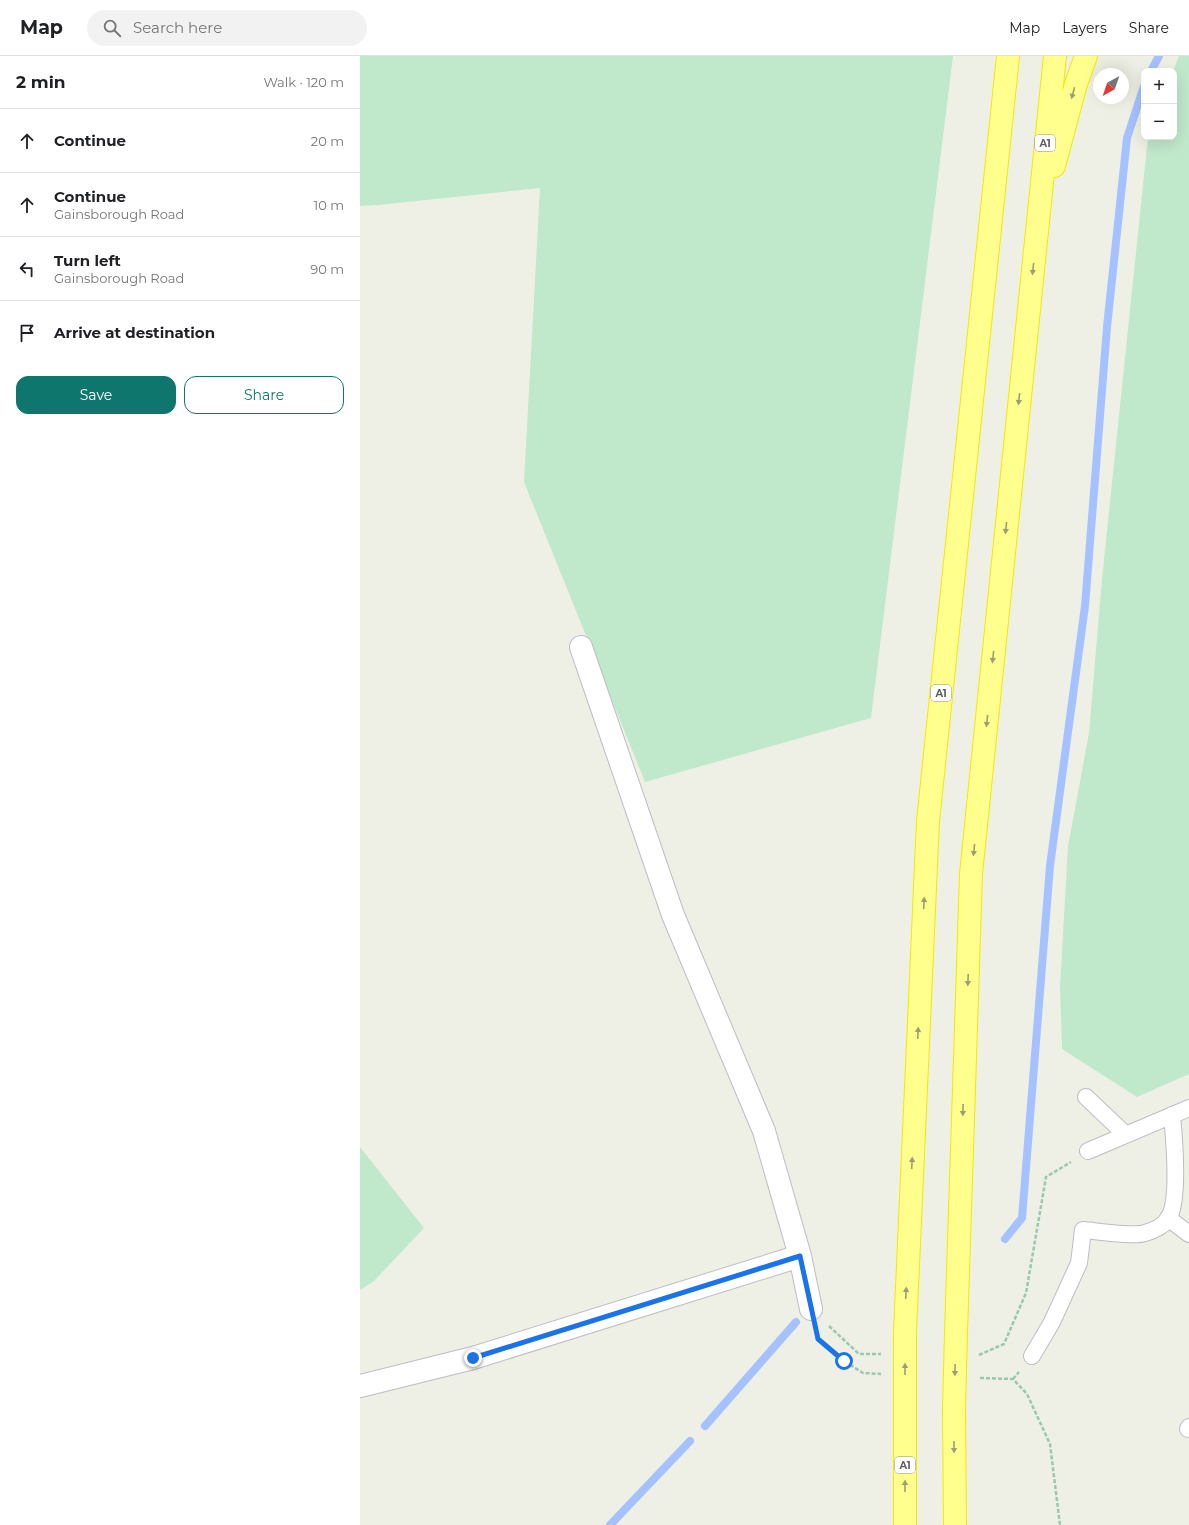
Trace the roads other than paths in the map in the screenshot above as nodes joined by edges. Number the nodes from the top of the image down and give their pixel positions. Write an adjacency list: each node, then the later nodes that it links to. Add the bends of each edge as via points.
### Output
1 (1008, 56): 17 (highway, A1, one-way to 1, bridge, via 904,1332 928,821)
2 (1055, 56): 4 (highway, A1)
3 (1086, 56): 4 (highway, one-way to 4, via 1076,84)
4 (1037, 230): 18 (highway, A1, one-way to 18, bridge, via 971,874 954,1408)
5 (580, 647): 13 (street, via 673,915 764,1131)
6 (1086, 1097): 9 (lane)
7 (1189, 1108): 8 (lane)
8 (1172, 1115): 9 (lane); 11 (lane, via 1176,1164 1173,1205)
9 (1126, 1135): 10 (lane)
10 (1088, 1151)
11 (1168, 1218): 12 (lane); 15 (lane, via 1157,1228 1143,1234 1083,1230 1079,1263 1052,1322)
12 (1189, 1234)
13 (800, 1256): 14 (street); 16 (street, via 473,1358)
14 (811, 1309)
15 (1032, 1356)
16 (360, 1386)
17 (905, 1525)
18 (956, 1525)

